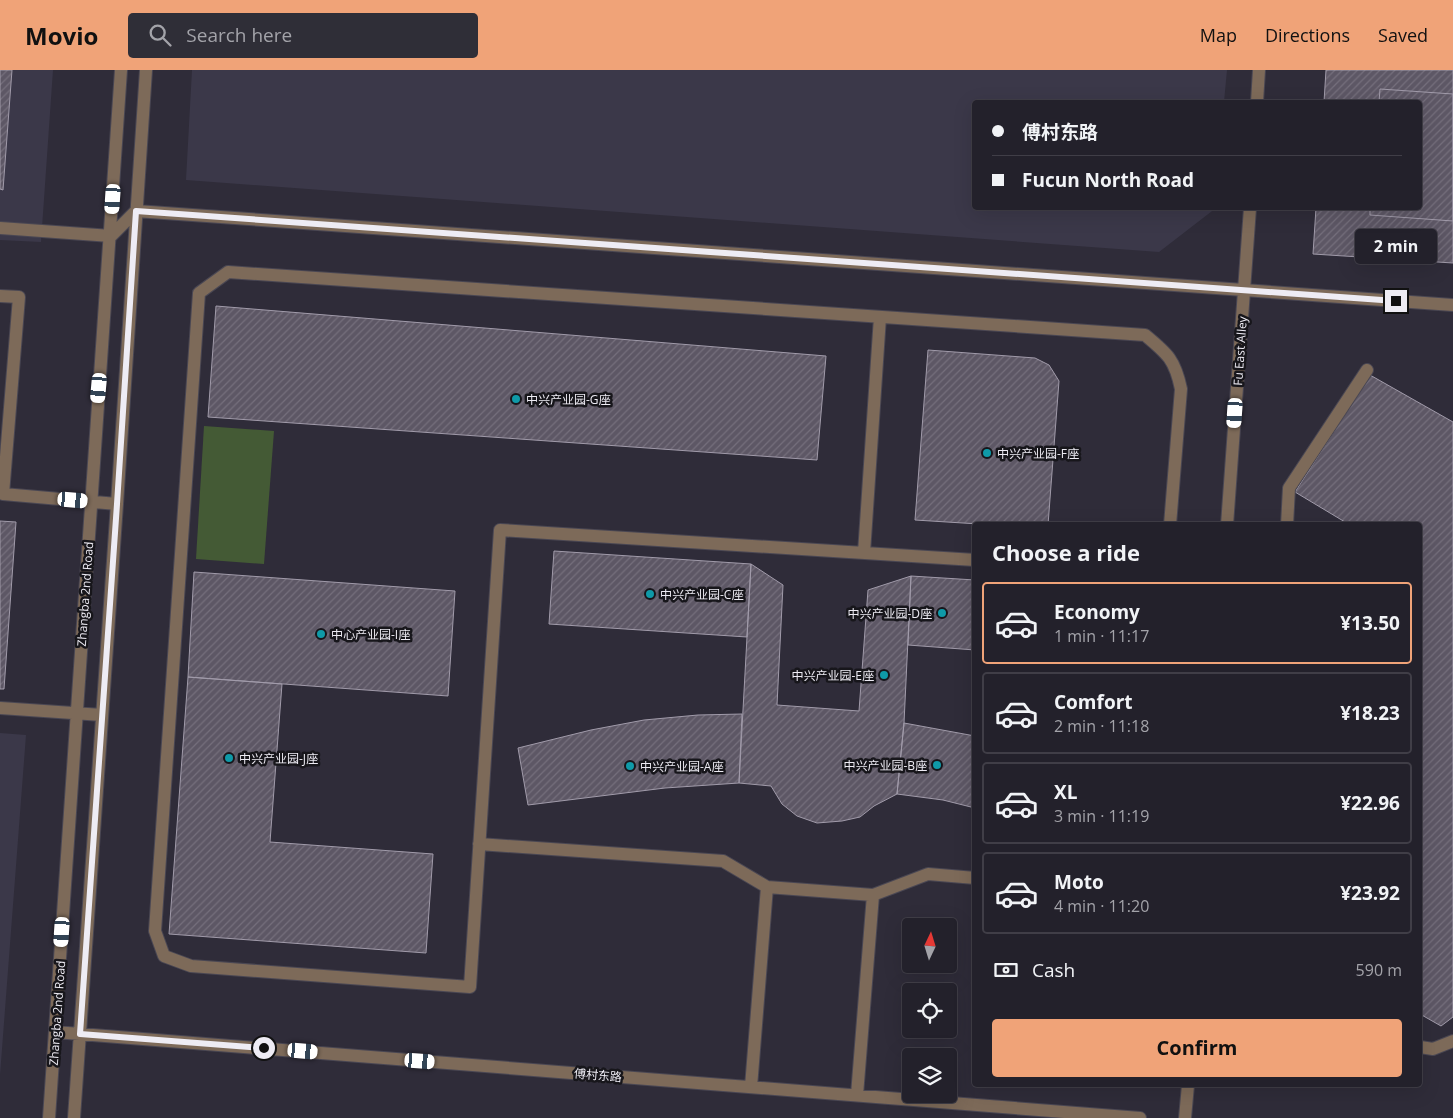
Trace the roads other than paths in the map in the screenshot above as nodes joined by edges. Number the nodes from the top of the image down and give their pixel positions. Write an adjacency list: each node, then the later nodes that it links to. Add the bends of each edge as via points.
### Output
1 (121, 70): 8 (street, Zhangba 2nd Road)
2 (146, 70): 6 (street, Zhangba 2nd Road)
3 (1259, 70): 4 (street)
4 (1257, 100)
5 (1250, 210): 9 (street, Fu East Alley)
6 (136, 211): 8 (street); 9 (street); 15 (street, Zhangba 2nd Road)
7 (0, 228): 8 (street)
8 (111, 236): 14 (street, Zhangba 2nd Road)
9 (1244, 290): 11 (street); 17 (street, Fu East Alley)
10 (0, 296): 14 (street, via 19,297 3,494)
11 (1453, 306)
12 (880, 317): 16 (street, via 1145,336 1164,351 1177,370 1181,389); 19 (street); 24 (street, via 228,272 199,293 155,931 164,956 191,966 470,987)
13 (1367, 370): 18 (street, via 1289,488)
14 (91, 502): 15 (street); 22 (street, Zhangba 2nd Road)
15 (117, 504): 23 (street, Zhangba 2nd Road)
16 (1170, 522)
17 (1227, 522)
18 (1286, 522)
19 (864, 553): 20 (street); 24 (street, via 500,530)
20 (972, 560)
21 (0, 708): 22 (street)
22 (77, 714): 23 (street); 28 (street, Zhangba 2nd Road)
23 (102, 715): 29 (street, Zhangba 2nd Road)
24 (479, 844): 26 (street, via 723,861)
25 (972, 878): 27 (street, via 928,874)
26 (766, 887): 27 (street); 32 (street)
27 (873, 895): 34 (street)
28 (55, 1032): 29 (street, 傅村东路); 35 (street, Zhangba 2nd Road)
29 (80, 1034): 32 (street, 傅村东路); 36 (street, Zhangba 2nd Road)
30 (1453, 1041): 31 (street, via 1433,1049)
31 (1422, 1047)
32 (751, 1087): 34 (street, 傅村东路)
33 (1188, 1087): 38 (street)
34 (857, 1095): 37 (street, 傅村东路)
35 (49, 1118)
36 (74, 1118)
37 (1140, 1118)
38 (1185, 1118)

